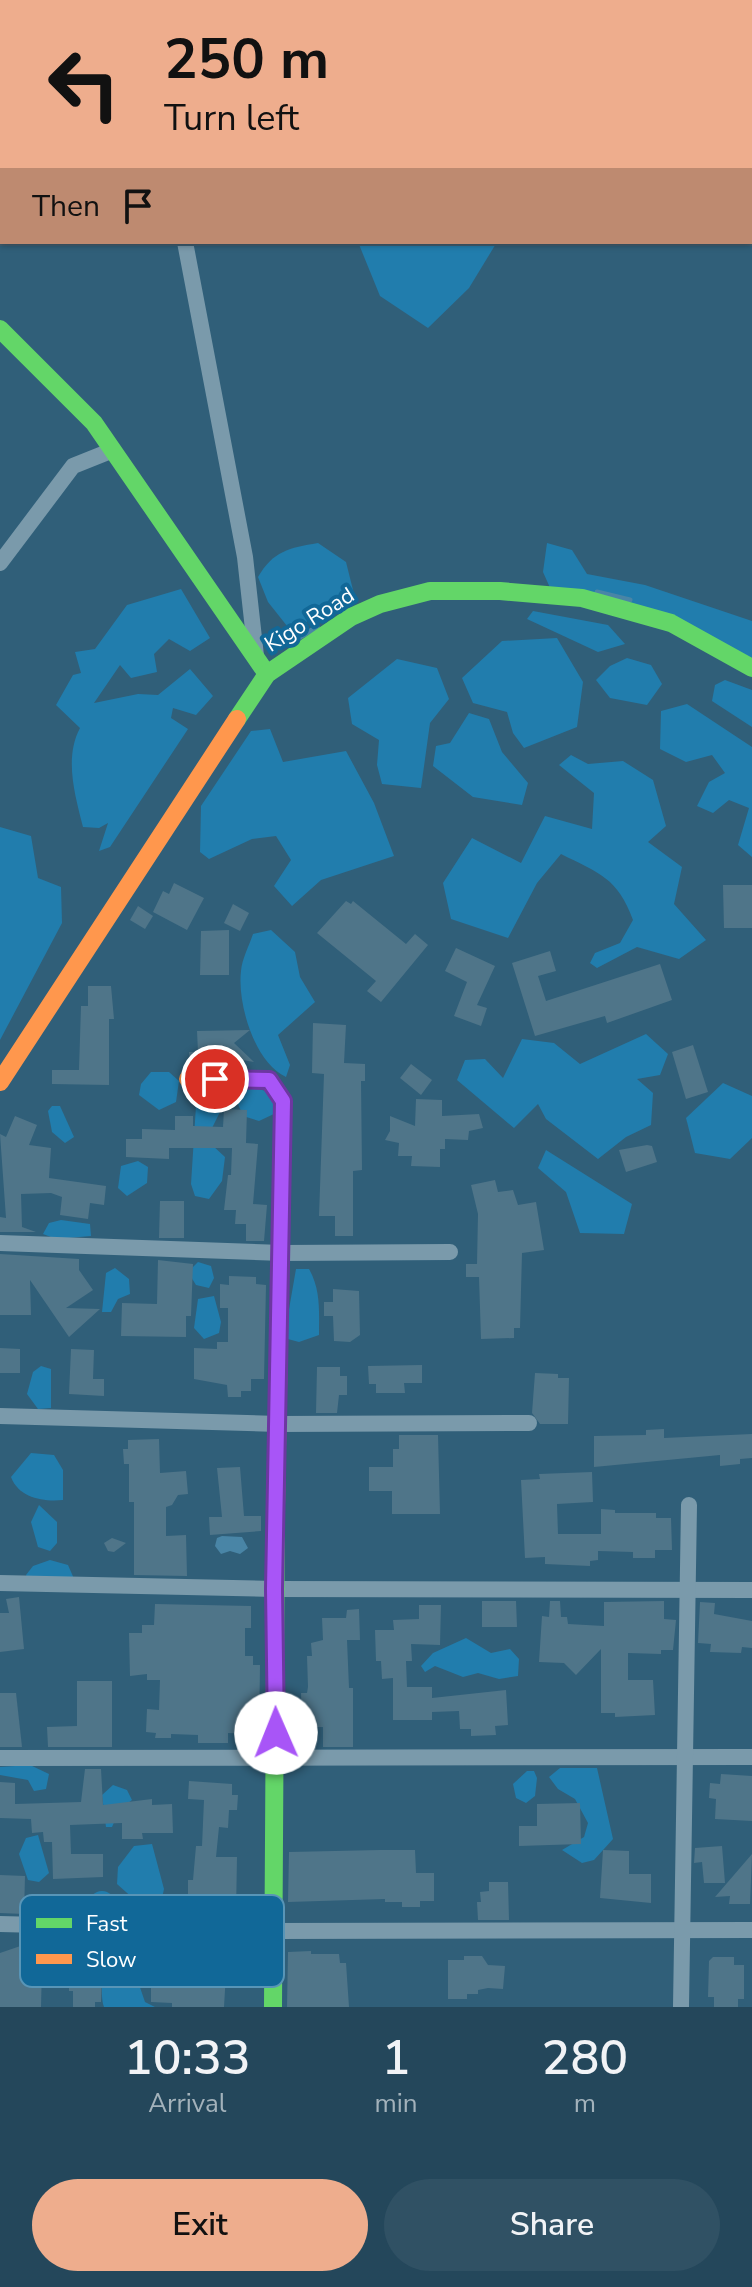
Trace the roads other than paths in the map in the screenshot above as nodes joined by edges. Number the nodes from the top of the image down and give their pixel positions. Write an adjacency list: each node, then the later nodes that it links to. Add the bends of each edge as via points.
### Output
1 (185, 244): 5 (street)
2 (0, 329): 3 (street, via 69,394)
3 (113, 450): 4 (street, via 73,466); 5 (street)
4 (0, 563)
5 (261, 668): 6 (street, Kigo Road, via 380,604 444,591 582,598 671,623); 8 (street, Kigo Road)
6 (752, 668)
7 (188, 1079): 11 (street, via 269,1080 279,1090)
8 (0, 1082)
9 (0, 1243): 11 (street)
10 (450, 1252): 11 (street)
11 (282, 1253): 14 (street)
12 (0, 1416): 14 (street)
13 (529, 1423): 14 (street)
14 (278, 1424): 18 (street)
15 (689, 1505): 17 (street)
16 (0, 1583): 18 (street)
17 (687, 1587): 18 (street); 19 (street); 22 (street)
18 (274, 1589): 23 (street)
19 (752, 1590)
20 (752, 1757): 22 (street)
21 (0, 1758): 23 (street)
22 (684, 1759): 23 (street); 27 (street)
23 (275, 1760): 24 (street)
24 (273, 1895)
25 (0, 1924): 26 (street)
26 (20, 1925)
27 (681, 1930): 28 (street); 29 (street); 32 (street)
28 (752, 1930)
29 (284, 1931)
30 (273, 1987): 31 (street)
31 (273, 2007)
32 (681, 2007)

